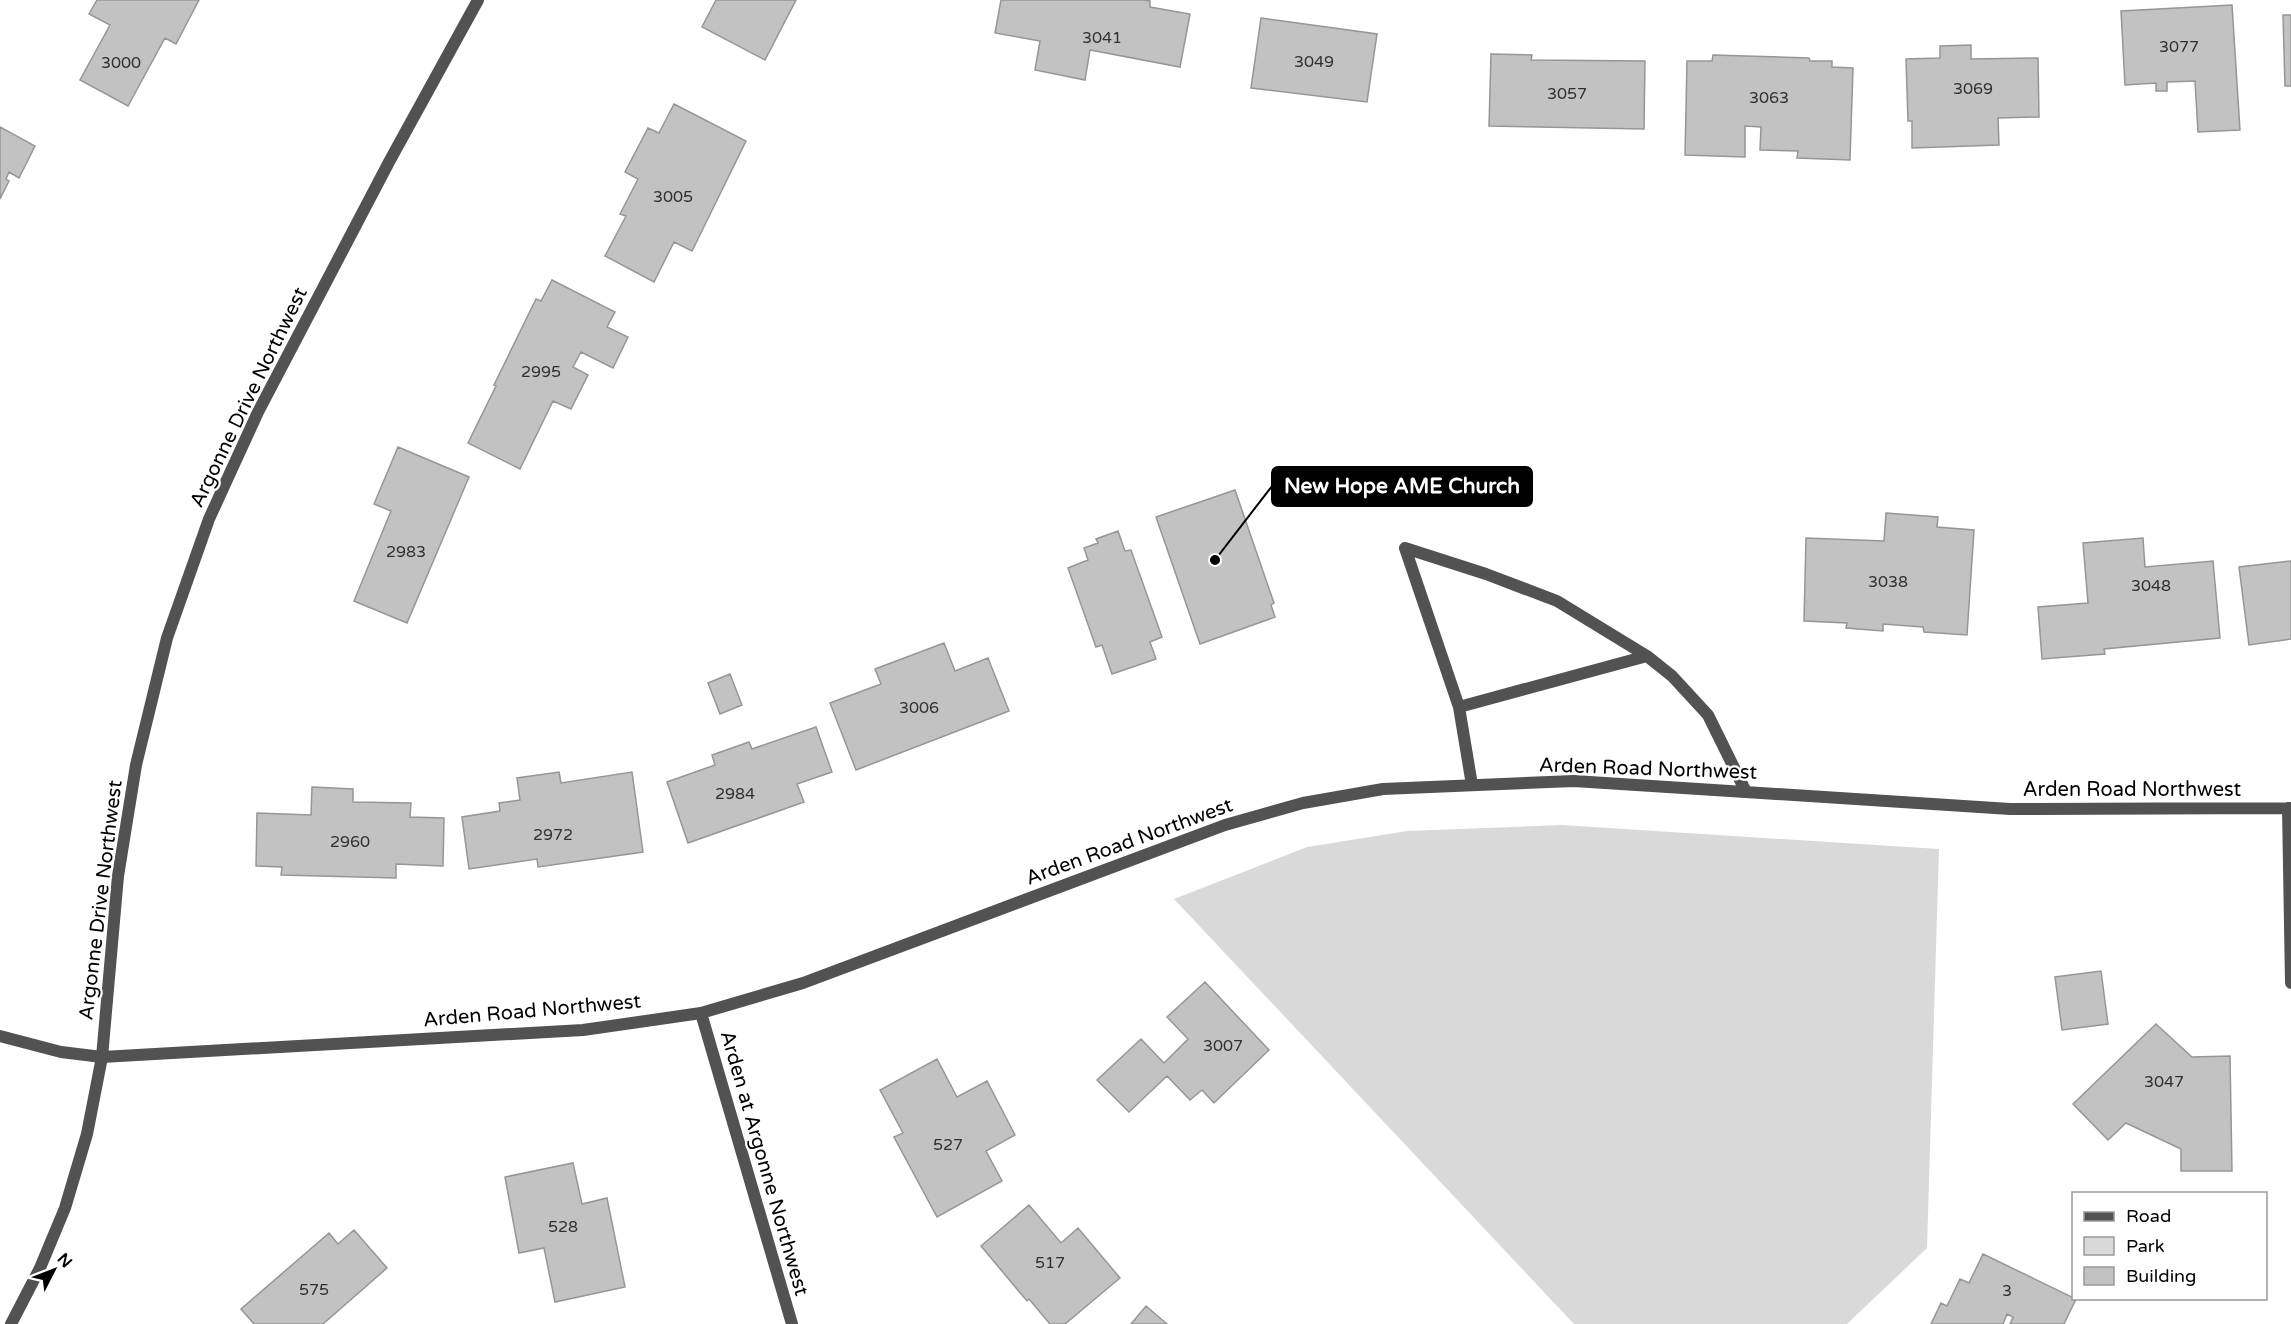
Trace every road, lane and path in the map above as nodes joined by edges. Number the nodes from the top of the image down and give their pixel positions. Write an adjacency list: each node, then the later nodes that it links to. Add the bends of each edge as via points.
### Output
1 (478, 0): 10 (street, Argonne Drive Northwest, via 258,412 206,530 167,638 136,765 118,876)
2 (1647, 656): 3 (street); 3 (street, via 1557,601 1406,548); 5 (street, via 1672,676 1708,715)
3 (1459, 706): 4 (street)
4 (1472, 785): 5 (street, Arden Road Northwest, via 1574,781); 8 (street, Arden Road Northwest, via 1383,789 1303,803 1225,825 803,983)
5 (1746, 792): 6 (street, Arden Road Northwest, via 2010,809)
6 (2289, 808): 7 (street)
7 (2291, 983)
8 (701, 1013): 10 (street, Arden Road Northwest, via 583,1030); 12 (street, Arden at Argonne Northwest)
9 (0, 1036): 10 (street, Arden Road Northwest)
10 (102, 1058): 11 (street, Argonne Drive Northwest, via 87,1134 65,1208)
11 (11, 1324)
12 (792, 1324)

